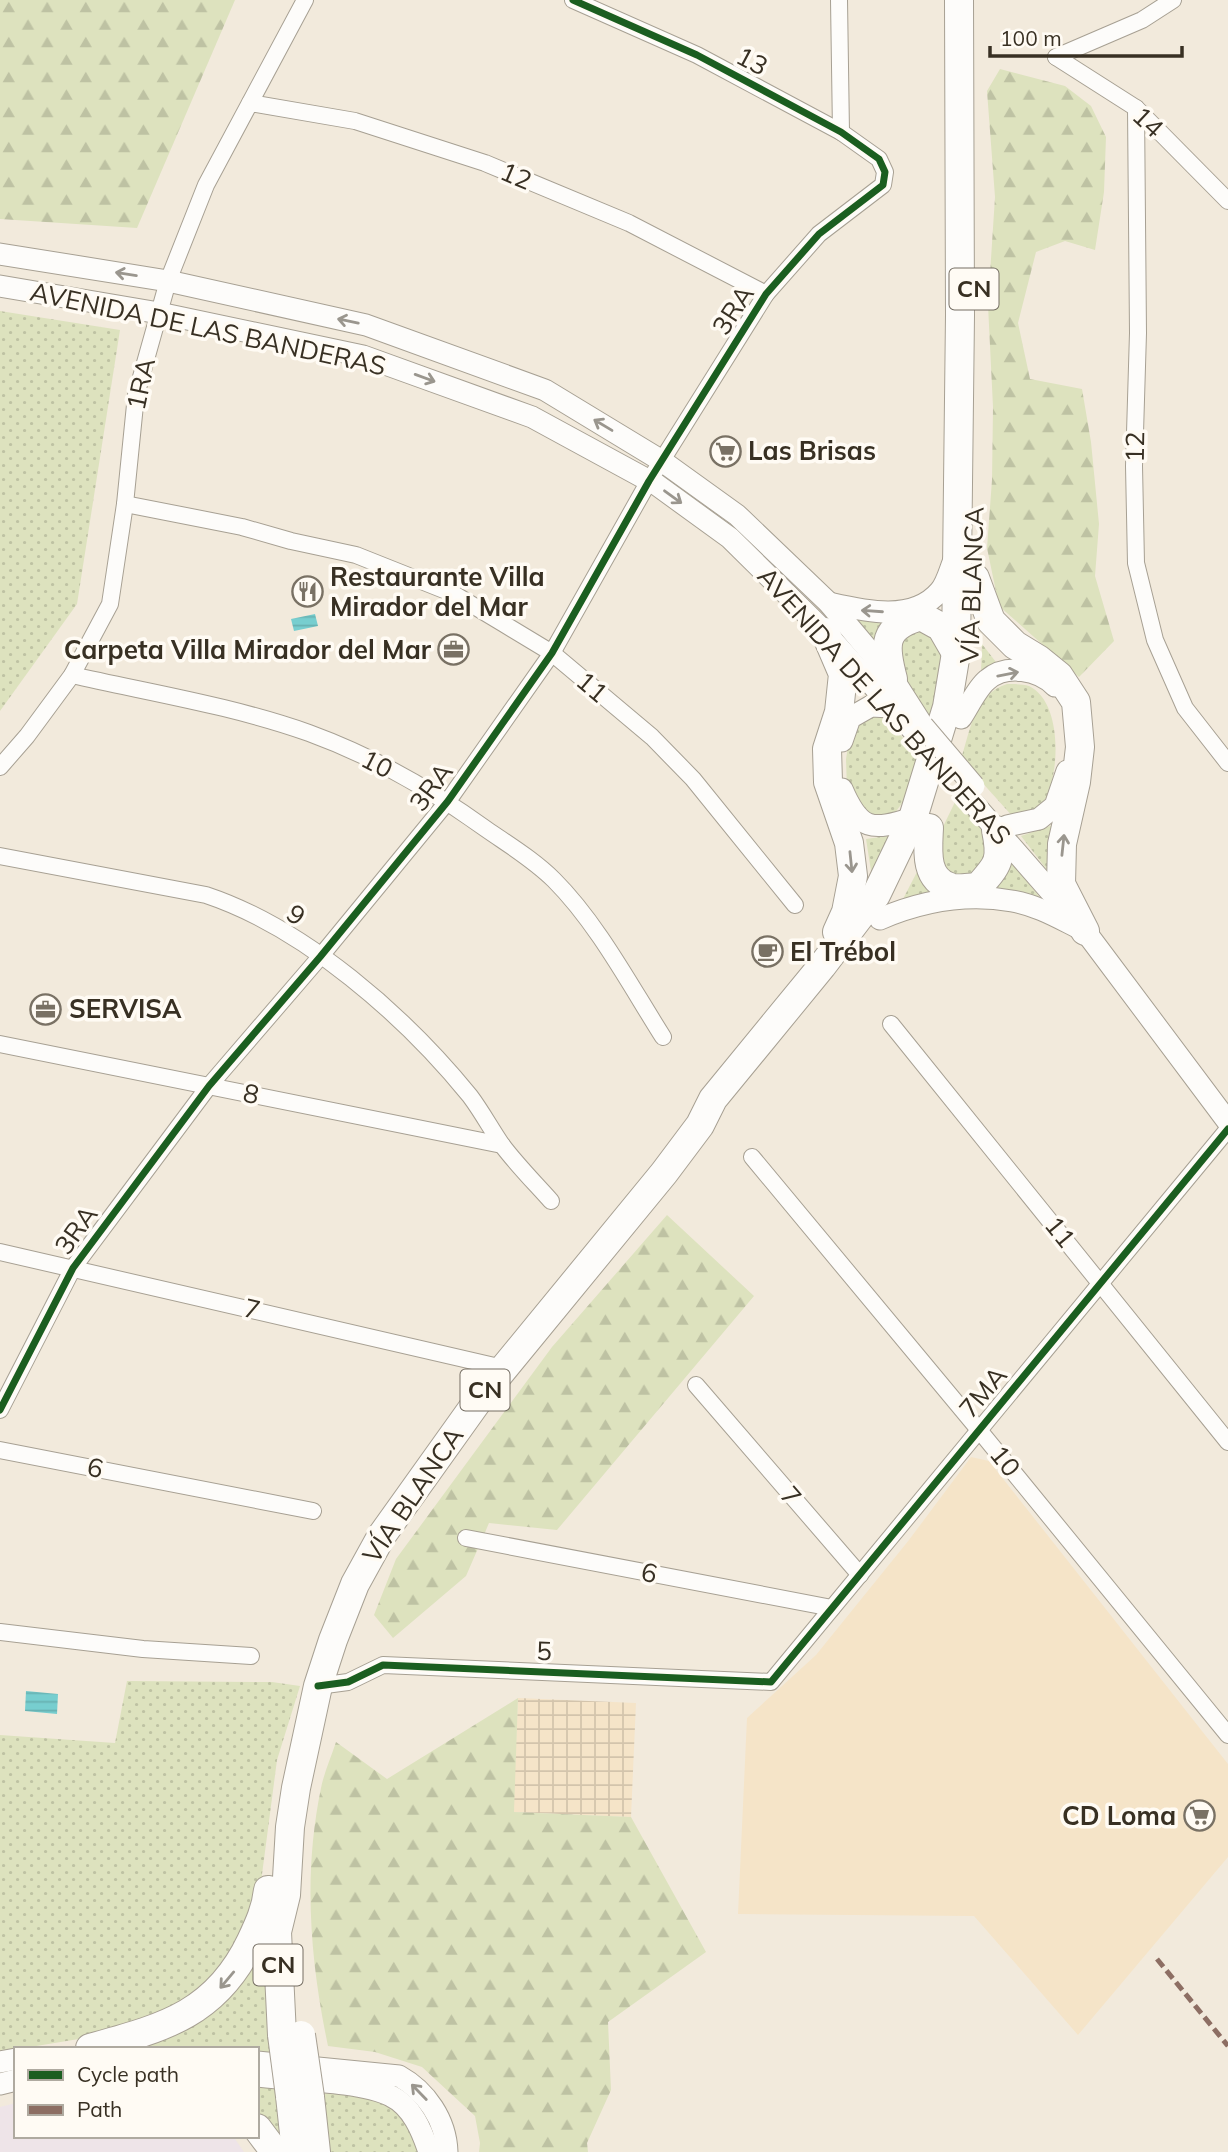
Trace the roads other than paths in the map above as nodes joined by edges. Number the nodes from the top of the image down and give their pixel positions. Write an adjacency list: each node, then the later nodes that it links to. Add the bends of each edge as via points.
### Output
1 (305, 0): 7 (street, 1RA)
2 (573, 0): 9 (street, 13, via 697,55)
3 (839, 0): 9 (street)
4 (959, 0): 20 (highway, VÍA BLANCA / CN)
5 (972, 0): 21 (highway, VÍA BLANCA / CN)
6 (1172, 0): 8 (street, 14, via 1142,20 1056,57)
7 (250, 103): 13 (street, 1RA, via 206,185); 15 (street, 12, via 355,121 485,163 629,223)
8 (1136, 108): 11 (street, 14); 31 (street, 12, via 1136,563 1155,640 1185,708)
9 (841, 132): 10 (street, 13, via 879,159 885,172)
10 (883, 185): 15 (street, 3RA, via 819,234)
11 (1228, 201)
12 (0, 254): 13 (main road, AVENIDA DE LAS BANDERAS, one-way to 12)
13 (168, 281): 16 (street, 1RA); 17 (main road, AVENIDA DE LAS BANDERAS, one-way to 13, via 545,390 366,325)
14 (0, 286): 16 (main road, AVENIDA DE LAS BANDERAS)
15 (766, 294): 17 (street, 3RA)
16 (159, 313): 18 (main road, AVENIDA DE LAS BANDERAS, one-way to 18, via 363,356 532,417); 19 (street, 1RA, via 136,395)
17 (662, 461): 18 (street, 3RA); 22 (main road, AVENIDA DE LAS BANDERAS, via 737,515)
18 (649, 481): 23 (main road, AVENIDA DE LAS BANDERAS, one-way to 23, via 730,538); 24 (street, 3RA)
19 (125, 504): 24 (street, 11, via 356,555 453,594); 26 (street, 1RA, via 110,604)
20 (957, 551): 22 (main road, one-way to 22, via 942,589 922,604 869,612); 25 (highway, VÍA BLANCA / CN)
21 (975, 578): 29 (highway, VÍA BLANCA / CN, via 975,649); 39 (highway, one-way to 21, via 1060,884 1062,844 1080,747 1076,702 1059,676 1015,645 991,621)
22 (829, 603): 27 (main road, AVENIDA DE LAS BANDERAS)
23 (825, 632): 28 (main road, AVENIDA DE LAS BANDERAS); 41 (highway, one-way to 41, via 843,674 839,712 827,749 828,782 849,843 853,876 846,912)
24 (552, 653): 33 (street, 3RA); 37 (street, 11, via 652,737)
25 (956, 653): 27 (highway, via 941,627 920,616 904,621 890,632 886,651); 34 (highway, VÍA BLANCA / CN)
26 (72, 675): 32 (street, 1RA); 33 (street, 10, via 309,733 366,756)
27 (893, 679): 30 (main road, AVENIDA DE LAS BANDERAS)
28 (891, 707): 30 (main road, AVENIDA DE LAS BANDERAS); 34 (main road, via 871,706 850,718 838,753 840,786 852,813 867,825)
29 (961, 718): 34 (highway, VÍA BLANCA / CN); 35 (main road, one-way to 35, via 987,679 1010,671 1035,672 1054,684 1067,705 1066,778 1055,806 1039,819)
30 (923, 733): 35 (main road, AVENIDA DE LAS BANDERAS, bridge)
31 (1228, 763)
32 (0, 767)
33 (448, 802): 40 (street, 3RA); 43 (street, 10, via 554,881 602,941)
34 (921, 823): 35 (highway, via 931,872 950,888 978,887 994,869 1001,852); 38 (highway, VÍA BLANCA / CN, via 906,875); 41 (highway, VÍA BLANCA / CN, via 876,895)
35 (1002, 828): 39 (main road, AVENIDA DE LAS BANDERAS)
36 (0, 856): 40 (street, 9, via 206,895 263,919)
37 (795, 905)
38 (880, 919): 39 (main road, via 913,905 984,898 1041,909); 47 (highway, VÍA BLANCA / CN, via 724,1108)
39 (1086, 931): 46 (main road, AVENIDA DE LAS BANDERAS)
40 (320, 957): 45 (street, 3RA); 49 (street, 9, via 371,992 420,1041 468,1095)
41 (822, 966): 47 (highway, VÍA BLANCA / CN, via 713,1099)
42 (891, 1024): 54 (street, 11)
43 (663, 1037)
44 (0, 1044): 45 (street, 8)
45 (209, 1086): 49 (street, 8); 53 (street, 3RA)
46 (1228, 1122)
47 (700, 1125): 55 (highway, VÍA BLANCA / CN)
48 (1228, 1129): 54 (street, 7MA)
49 (502, 1144): 51 (street, 9)
50 (752, 1157): 58 (street, 10)
51 (551, 1201)
52 (0, 1252): 53 (street, 7)
53 (73, 1268): 55 (street, 7); 57 (street, 3RA)
54 (1101, 1282): 58 (street, 7MA); 59 (street, 11)
55 (503, 1368): 68 (highway, VÍA BLANCA / CN, via 382,1535 355,1584)
56 (696, 1385): 63 (street, 7)
57 (0, 1410)
58 (979, 1430): 63 (street, 7MA); 69 (street, 10)
59 (1228, 1442)
60 (0, 1450): 61 (street, 6)
61 (313, 1511)
62 (466, 1538): 64 (street, 6)
63 (860, 1575): 64 (street, 7MA)
64 (832, 1608): 67 (street, 7MA)
65 (0, 1632): 66 (street)
66 (251, 1656)
67 (771, 1682): 68 (street, 5, via 383,1665 348,1682)
68 (318, 1686): 70 (highway, one-way to 70, via 290,1739 266,1907 236,1969 226,1984 190,2012 156,2029); 73 (highway, VÍA BLANCA / CN, bridge, via 292,1814 286,1895 295,1928 292,2035)
69 (1226, 1729)
70 (91, 2047)
71 (259, 2062): 79 (main road, one-way to 71, via 437,2114 418,2089 399,2076)
72 (259, 2076): 78 (main road, via 392,2096 416,2119)
73 (300, 2096): 76 (highway, VÍA BLANCA / CN); 77 (highway, VÍA BLANCA / CN)
74 (259, 2132): 75 (highway)
75 (275, 2152)
76 (296, 2152)
77 (316, 2152)
78 (429, 2152)
79 (447, 2152)

